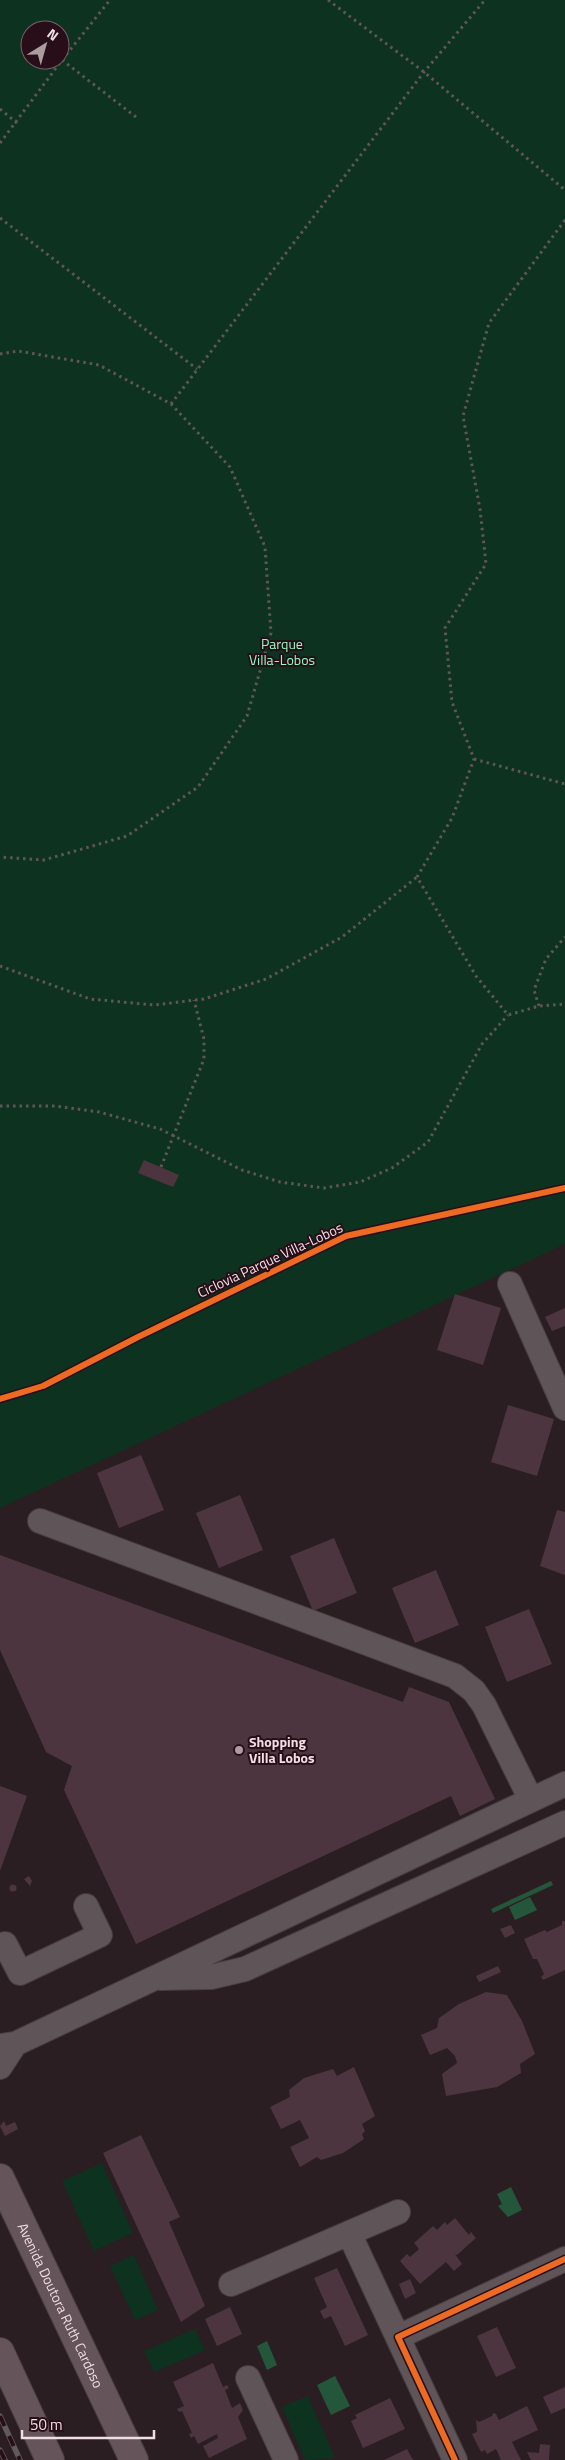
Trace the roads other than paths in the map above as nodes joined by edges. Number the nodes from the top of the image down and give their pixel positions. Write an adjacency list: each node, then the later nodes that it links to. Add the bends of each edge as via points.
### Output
1 (510, 1284): 2 (street)
2 (565, 1408)
3 (40, 1521): 5 (street, via 455,1676 474,1691 484,1705)
4 (565, 1784): 5 (street)
5 (531, 1800): 7 (street)
6 (565, 1823): 8 (street)
7 (478, 1824): 8 (street); 11 (street)
8 (493, 1856): 11 (street, via 245,1969 211,1977)
9 (86, 1906): 10 (street, via 100,1935 20,1973)
10 (5, 1944)
11 (150, 1979): 12 (street)
12 (7, 2045): 13 (street)
13 (0, 2067)
14 (0, 2178): 23 (highway, Avenida Doutora Ruth Cardoso)
15 (398, 2212): 16 (street)
16 (349, 2233): 18 (street); 19 (street)
17 (565, 2259): 19 (street)
18 (231, 2284)
19 (398, 2337): 25 (street)
20 (0, 2352): 22 (highway)
21 (248, 2378): 24 (street)
22 (50, 2460)
23 (134, 2460)
24 (286, 2460)
25 (455, 2460)

